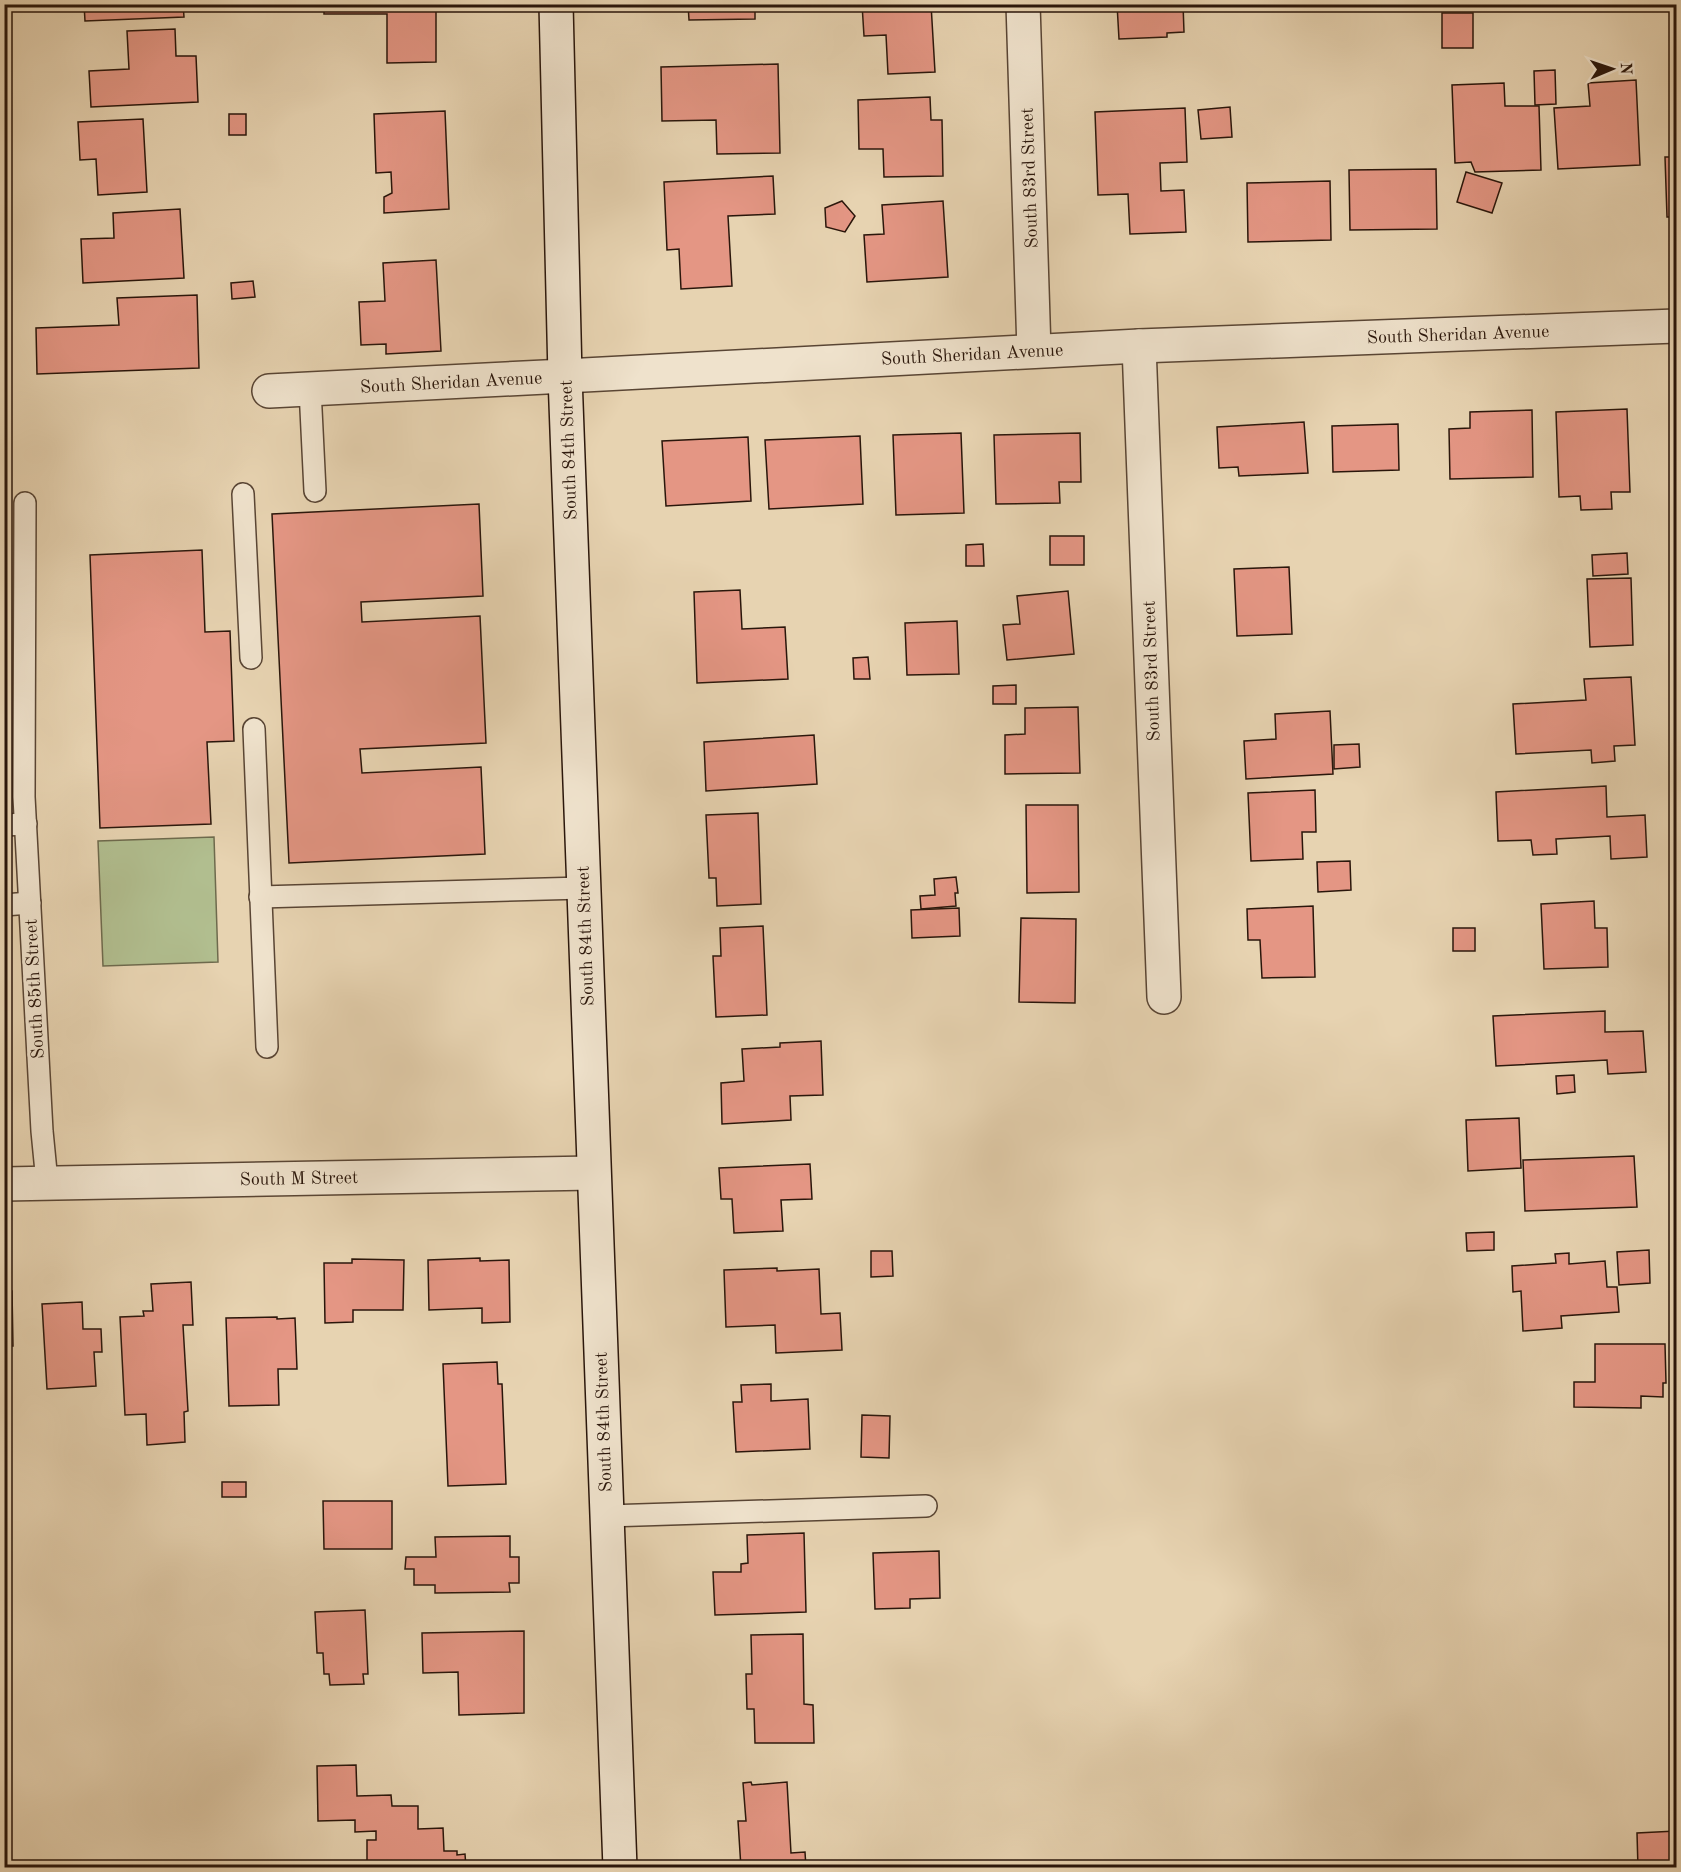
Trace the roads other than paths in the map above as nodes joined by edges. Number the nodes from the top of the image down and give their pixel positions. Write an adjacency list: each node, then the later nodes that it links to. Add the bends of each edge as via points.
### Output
1 (556, 4): 6 (street, South 84th Street)
2 (1023, 4): 5 (street, South 83rd Street)
3 (1677, 326): 4 (street, South Sheridan Avenue)
4 (1139, 346): 5 (street, South Sheridan Avenue); 20 (street, South 83rd Street)
5 (1034, 351): 6 (street, South Sheridan Avenue)
6 (565, 376): 7 (street, South Sheridan Avenue); 16 (street, South 84th Street)
7 (310, 389): 8 (street, South Sheridan Avenue); 9 (lane)
8 (268, 391)
9 (315, 491)
10 (243, 494): 12 (lane)
11 (25, 503): 14 (lane, South 85th Street)
12 (251, 658)
13 (254, 729): 17 (lane)
14 (26, 824): 15 (lane); 18 (lane, South 85th Street)
15 (4, 825)
16 (583, 888): 17 (lane); 22 (street, South 84th Street)
17 (260, 897): 21 (lane)
18 (30, 903): 19 (lane); 23 (lane, South 85th Street)
19 (4, 905)
20 (1164, 997)
21 (267, 1047)
22 (593, 1173): 23 (street, South M Street); 26 (street, South 84th Street)
23 (47, 1182): 24 (street, South M Street)
24 (4, 1184)
25 (926, 1506): 26 (lane)
26 (606, 1516): 27 (street, South 84th Street)
27 (620, 1868)

